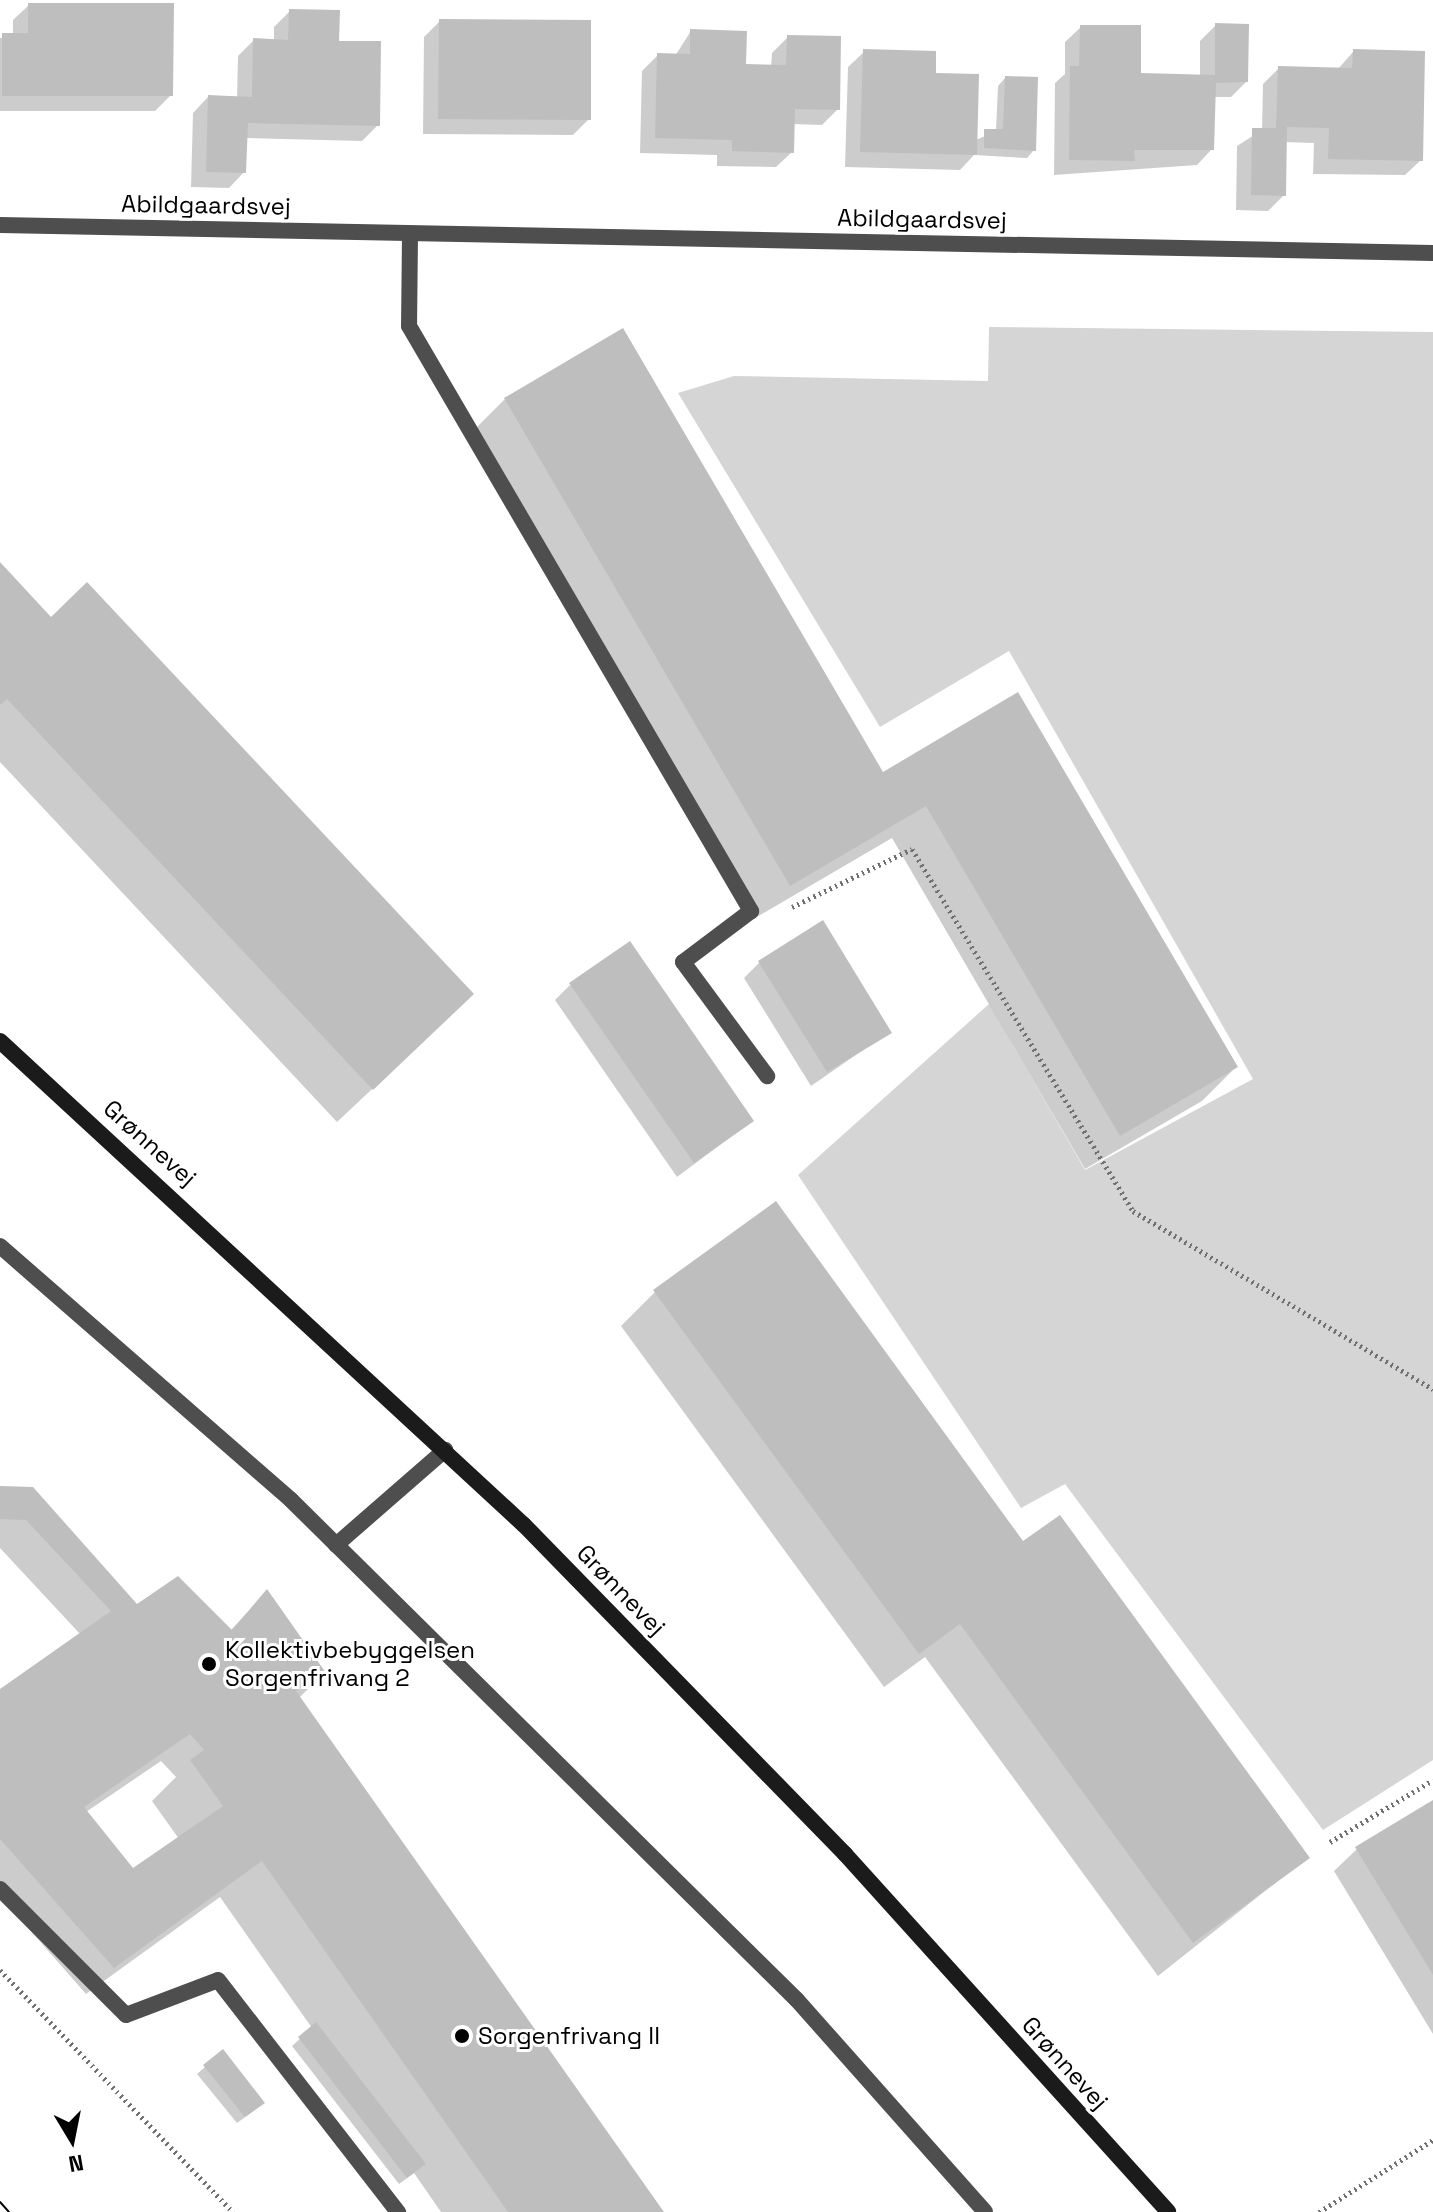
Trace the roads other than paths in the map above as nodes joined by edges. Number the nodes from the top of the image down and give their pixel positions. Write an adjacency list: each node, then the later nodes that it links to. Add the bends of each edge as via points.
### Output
1 (0, 225): 2 (street, Abildgaardsvej)
2 (410, 234): 3 (street, Abildgaardsvej); 5 (street, via 409,326 751,911 683,962)
3 (1433, 253)
4 (0, 1041): 7 (street, Grønnevej)
5 (767, 1076)
6 (0, 1246): 8 (street)
7 (445, 1450): 8 (street); 12 (street, Grønnevej, via 845,1854)
8 (336, 1545): 11 (street, via 797,2000)
9 (0, 1889): 10 (street, via 126,2015 218,1980)
10 (398, 2212)
11 (985, 2212)
12 (1168, 2212)

